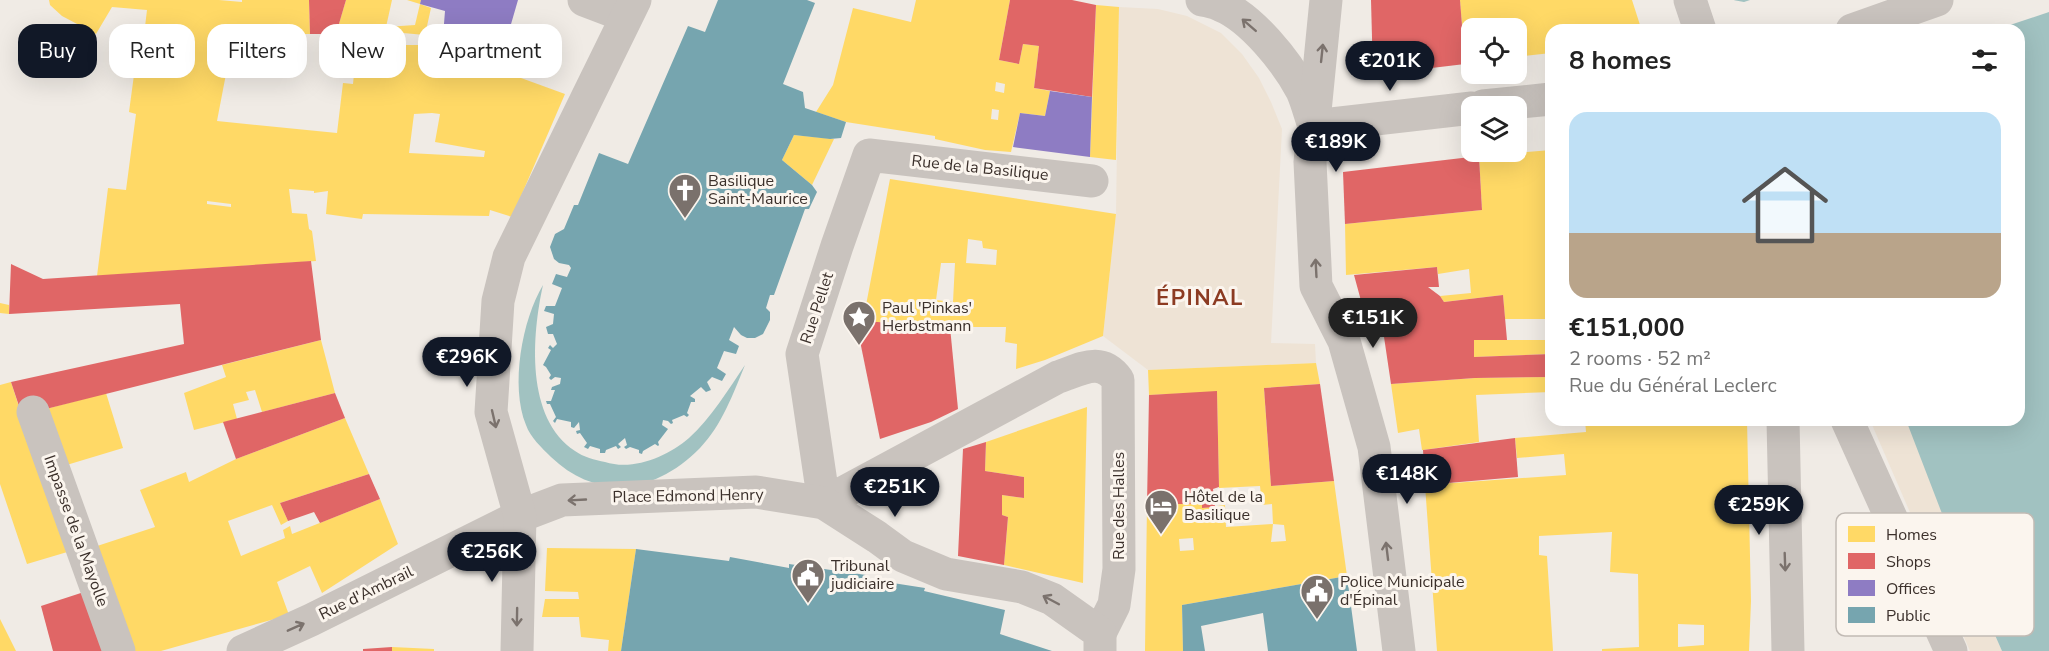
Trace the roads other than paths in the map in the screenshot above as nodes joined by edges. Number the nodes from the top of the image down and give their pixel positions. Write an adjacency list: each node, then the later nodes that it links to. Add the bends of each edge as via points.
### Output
1 (584, 0): 6 (street)
2 (1202, 0): 12 (street, one-way to 2, via 1302,91 1259,34 1221,5)
3 (1690, 0): 7 (street)
4 (1937, 0): 8 (street)
5 (1326, 5): 12 (street, one-way to 5)
6 (630, 8): 20 (street, one-way to 20, via 509,257 498,301 491,412)
7 (1698, 24)
8 (1869, 24)
9 (1545, 100): 10 (street)
10 (1527, 101)
11 (1461, 109): 12 (street)
12 (1314, 126): 26 (street, one-way to 12, via 1374,447 1344,340 1317,286 1310,162)
13 (869, 155): 14 (street, Rue de la Basilique); 18 (street, Rue Pellet, via 802,354)
14 (1092, 181)
15 (33, 412): 23 (street, Impasse de la Mayolle)
16 (1783, 426): 27 (street, one-way to 27)
17 (1850, 426): 19 (street)
18 (824, 503): 20 (street, Place Edmond Henry, one-way to 20, via 756,492 562,500); 22 (street, Place Edmond Henry, one-way to 18, via 1052,599 1022,588 946,574 903,556); 22 (street, Rue des Halles, via 1058,377 1091,366 1102,365 1112,370 1119,380 1119,569 1114,605)
19 (1888, 513)
20 (520, 516): 24 (street, Rue d'Ambrail, one-way to 20); 25 (street, one-way to 25)
21 (1943, 636): 28 (street)
22 (1100, 642)
23 (119, 651)
24 (243, 651)
25 (517, 651)
26 (1399, 651)
27 (1788, 651)
28 (1950, 651)

